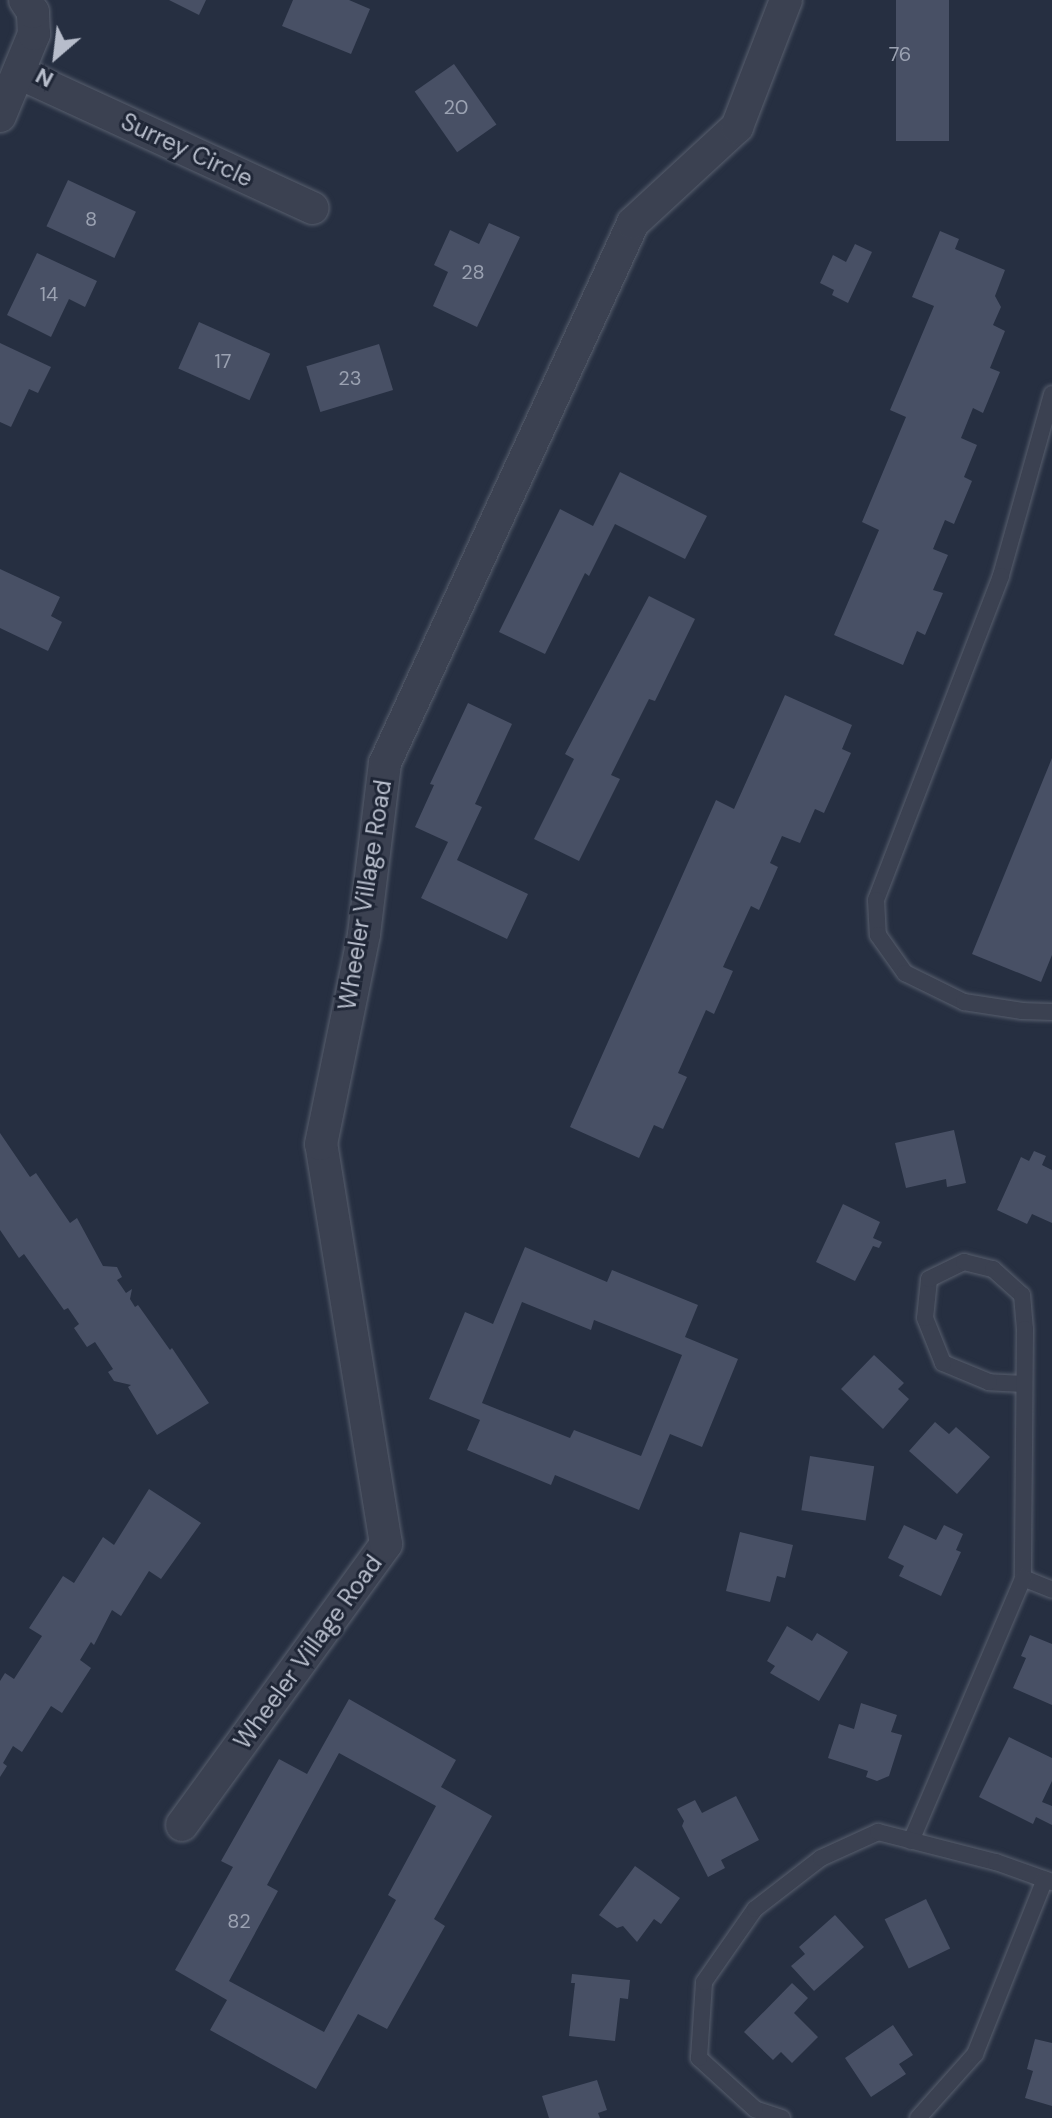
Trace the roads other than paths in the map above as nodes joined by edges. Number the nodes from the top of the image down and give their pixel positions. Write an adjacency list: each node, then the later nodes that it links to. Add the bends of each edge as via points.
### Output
1 (25, 0): 3 (street, via 33,12 34,34)
2 (786, 0): 11 (street, Wheeler Village Road, via 737,127 633,223 385,763 364,934 321,1144 386,1544)
3 (19, 73): 4 (street); 5 (street, Surrey Circle)
4 (0, 116)
5 (312, 208)
6 (1052, 394): 7 (lane, via 1001,576 876,900 878,935 905,973 964,1002)
7 (1052, 1012)
8 (1024, 1384): 8 (lane, via 1022,1295 993,1269 964,1262 929,1279 925,1318 943,1363 989,1382); 9 (lane)
9 (1023, 1578): 10 (lane); 12 (lane)
10 (1052, 1590)
11 (182, 1825)
12 (911, 1841): 13 (lane); 14 (lane, via 878,1832 821,1858 755,1909 704,1982 699,2058 755,2109)
13 (1048, 1880): 15 (lane, via 975,2054)
14 (782, 2118)
15 (918, 2118)

